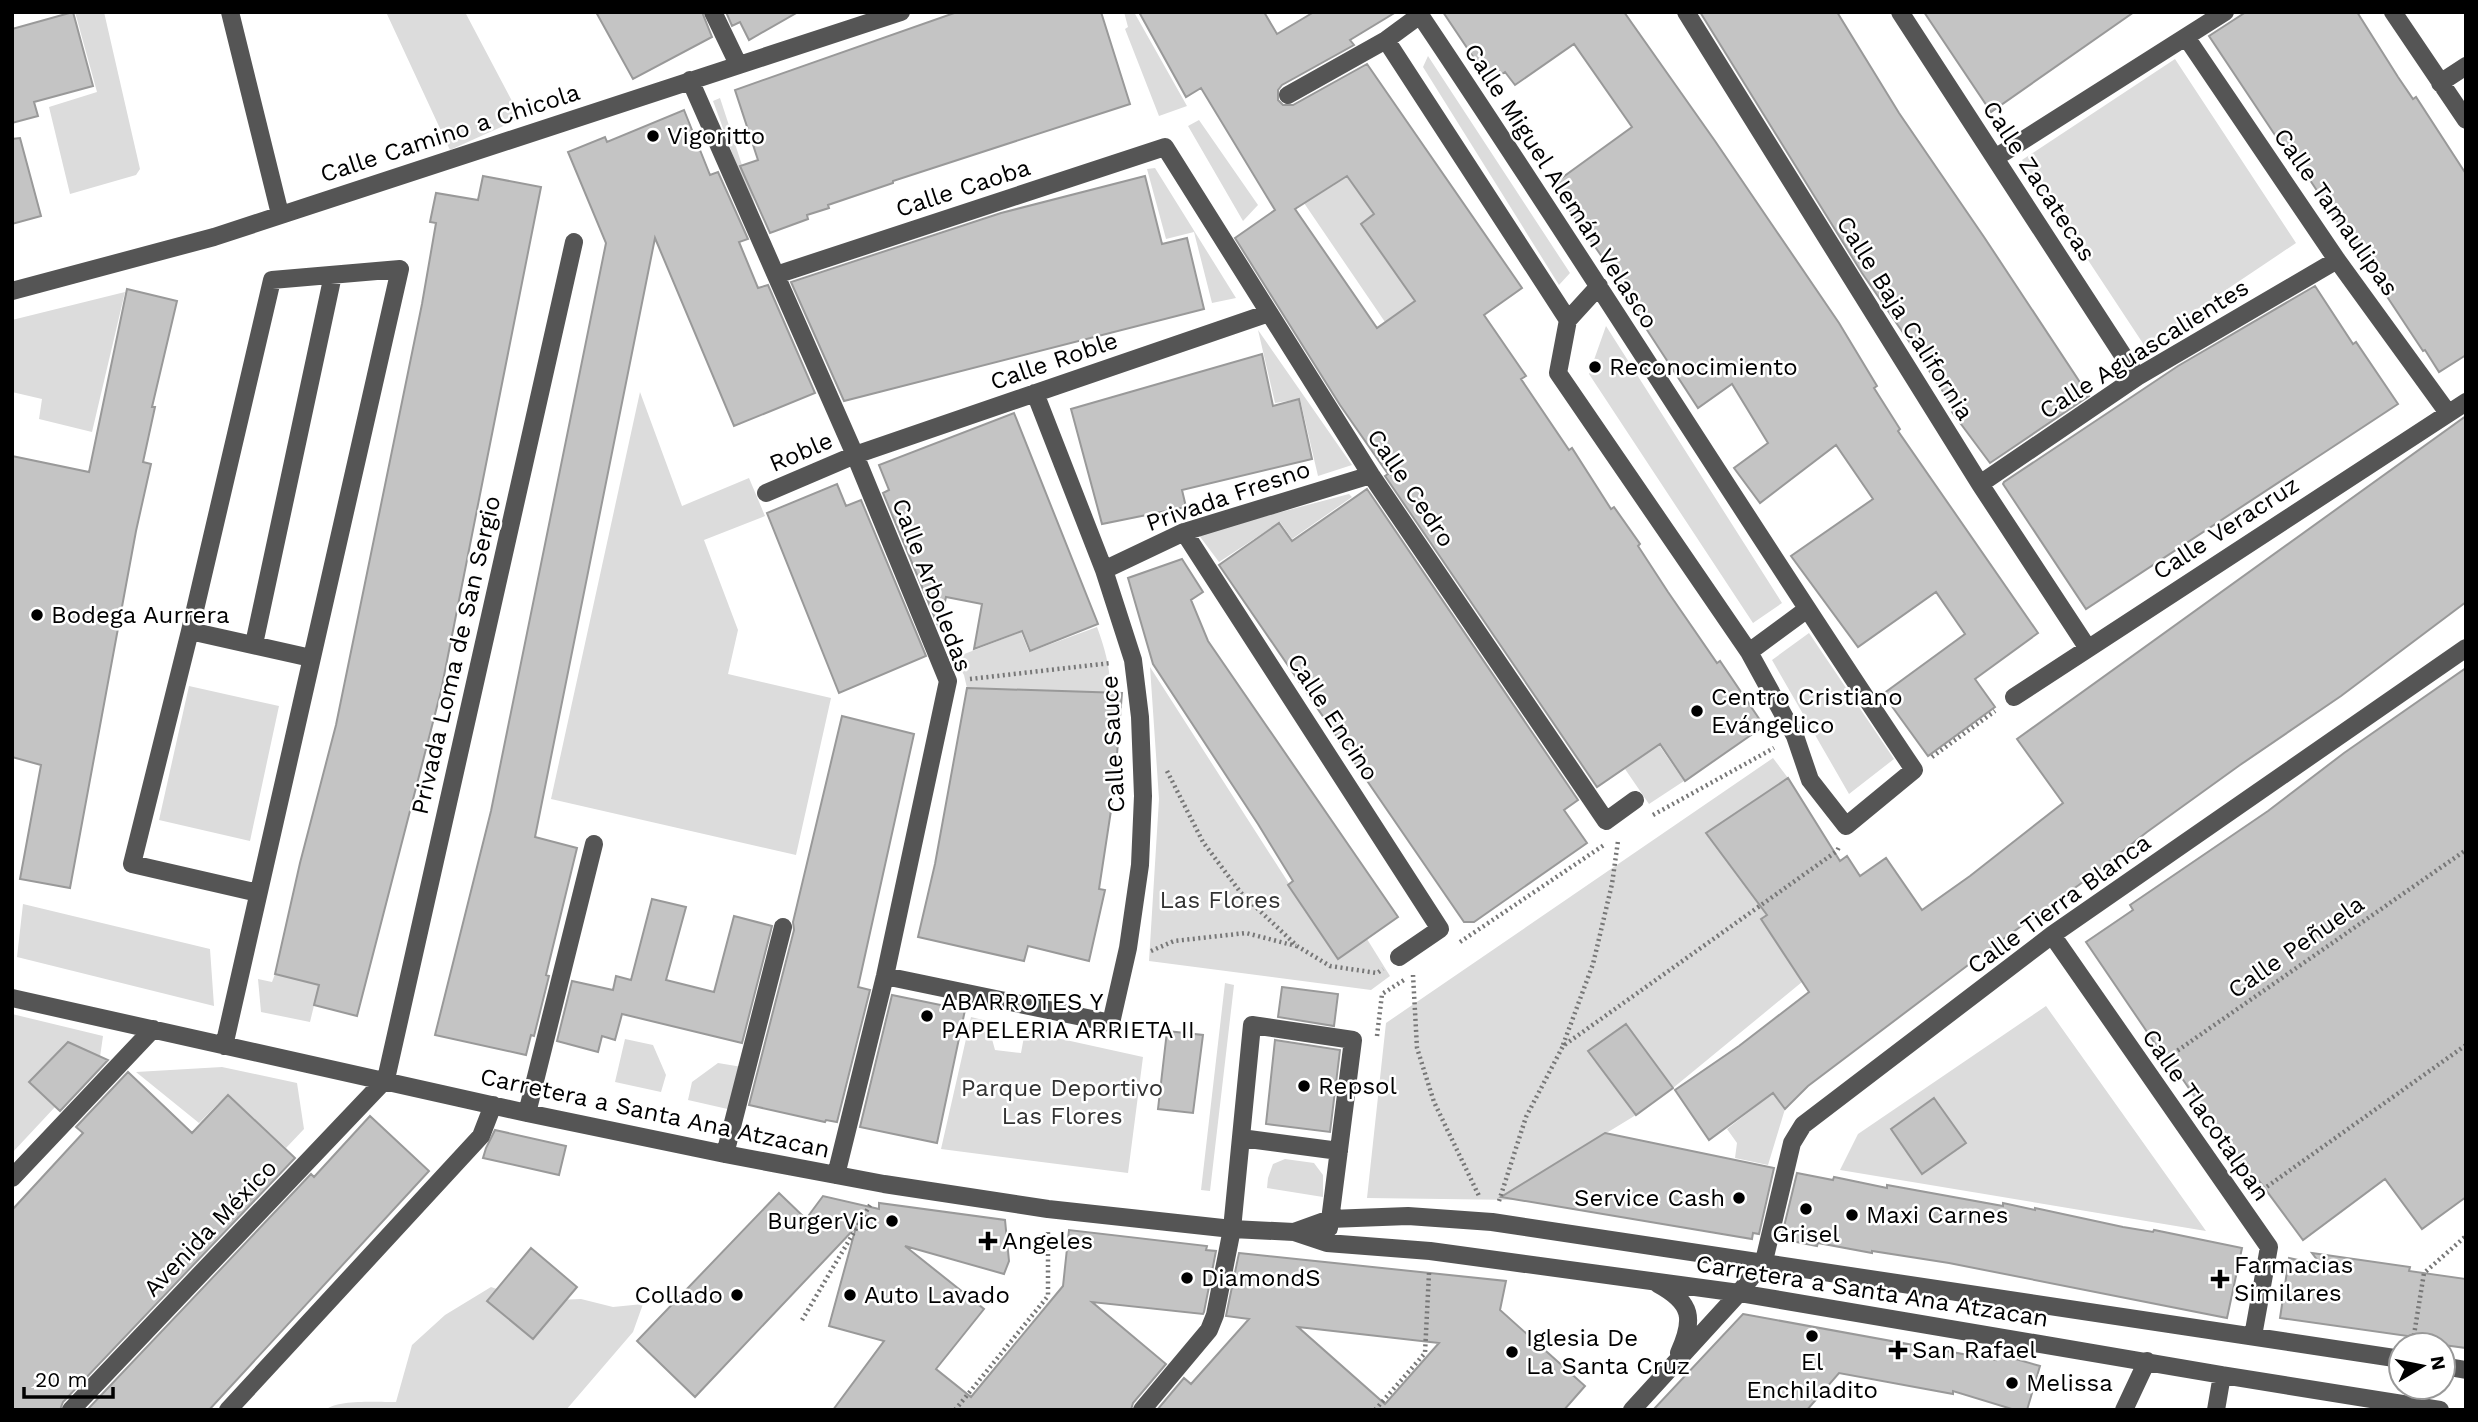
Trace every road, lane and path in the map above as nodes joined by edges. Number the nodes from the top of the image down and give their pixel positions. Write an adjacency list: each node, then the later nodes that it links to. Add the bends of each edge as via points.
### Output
1 (230, 12): 19 (street)
2 (713, 12): 11 (street)
3 (901, 12): 11 (street, Calle Camino a Chicola)
4 (1686, 12): 34 (street, Calle Baja California)
5 (1900, 12): 18 (street, Calle Zacatecas)
6 (2225, 12): 9 (street)
7 (2393, 12): 14 (street)
8 (1419, 14): 10 (street, Calle Miguel Alemán Velasco); 24 (street, Calle Miguel Alemán Velasco)
9 (2186, 37): 18 (street); 21 (street, Calle Tamaulipas)
10 (1386, 40): 15 (street, Calle Miguel Alemán Velasco); 27 (street)
11 (738, 64): 13 (street, Calle Camino a Chicola)
12 (2466, 66): 14 (street)
13 (690, 80): 19 (street, Calle Camino a Chicola); 23 (street, Calle Arboledas)
14 (2440, 83): 16 (street)
15 (1288, 94)
16 (2466, 120)
17 (1165, 147): 23 (street, Calle Caoba); 26 (street, Calle Cedro)
18 (1995, 158): 28 (street, Calle Zacatecas)
19 (280, 214): 25 (street, Calle Camino a Chicola, via 214,237)
20 (574, 242): 73 (street, Privada Loma de San Sergio)
21 (2337, 260): 28 (street, Calle Aguascalientes); 31 (street, Calle Tamaulipas)
22 (332, 275): 39 (street, via 272,280); 40 (street); 44 (street, via 400,269)
23 (776, 275): 32 (street, Calle Arboledas)
24 (1599, 286): 27 (street); 38 (street, Calle Miguel Alemán Velasco)
25 (12, 291)
26 (1269, 313): 29 (street, Calle Roble); 33 (street, Calle Cedro)
27 (1568, 320): 43 (street, via 1558,373)
28 (2137, 377): 34 (street, Calle Aguascalientes)
29 (1035, 393): 32 (street, Calle Roble); 37 (street, Calle Sauce)
30 (2466, 402): 31 (street, Calle Veracruz)
31 (2448, 413): 41 (street, Calle Veracruz)
32 (855, 455): 35 (street, Roble); 46 (street, Calle Arboledas)
33 (1371, 475): 36 (street, Privada Fresno); 51 (street, Calle Cedro, via 1606,821)
34 (1980, 484): 41 (street, Calle Baja California)
35 (766, 494)
36 (1184, 532): 37 (street, Privada Fresno); 64 (street, Calle Encino, via 1440,929)
37 (1104, 570): 45 (street, Calle Sauce)
38 (1806, 610): 43 (street); 50 (street, Calle Miguel Alemán Velasco)
39 (190, 631): 40 (street); 58 (street, via 132,864)
40 (254, 644): 44 (street)
41 (2087, 648): 47 (street, Calle Veracruz)
42 (2466, 648): 60 (street, Calle Tierra Blanca)
43 (1749, 652): 48 (street)
44 (311, 658): 58 (street)
45 (1133, 660): 46 (path); 63 (street, Calle Sauce, via 1143,796 1140,865)
46 (948, 681): 65 (street, Calle Arboledas)
47 (2014, 697): 50 (path)
48 (1795, 736): 52 (path); 53 (street, via 1810,779)
49 (1165, 767): 62 (path, via 1203,842 1241,893)
50 (1914, 770): 53 (street)
51 (1635, 800)
52 (1643, 821)
53 (1846, 826): 71 (path, via 1837,851)
54 (1615, 837): 71 (path, via 1619,834 1612,884 1593,964)
55 (594, 844): 75 (street)
56 (1604, 845): 61 (path)
57 (2466, 850): 72 (path, Calle Peñuela)
58 (258, 893): 69 (street)
59 (783, 927): 78 (street)
60 (2052, 935): 72 (street, Calle Tlacotalpan); 91 (street, Calle Tierra Blanca, via 1803,1125 1792,1143)
61 (1458, 944)
62 (1297, 946): 63 (path, via 1246,933 1174,941 1147,952); 64 (path, via 1330,966 1377,973)
63 (1128, 948): 65 (street, Calle Sauce, via 1111,1023)
64 (1399, 957)
65 (885, 975): 79 (street, Calle Arboledas)
66 (12, 998): 67 (street, Carretera a Santa Ana Atzacan)
67 (153, 1029): 69 (street, Carretera a Santa Ana Atzacan); 80 (street)
68 (2466, 1045): 82 (path)
69 (225, 1046): 73 (street, Carretera a Santa Ana Atzacan)
70 (1375, 1046): 85 (path, via 1382,994 1413,974 1417,1048 1434,1102)
71 (1563, 1046): 85 (path, via 1526,1117)
72 (2146, 1072): 82 (street, Calle Tlacotalpan)
73 (386, 1079): 74 (street, Carretera a Santa Ana Atzacan); 101 (street, Avenida México)
74 (494, 1105): 75 (street, Carretera a Santa Ana Atzacan); 102 (street, via 481,1136)
75 (527, 1113): 78 (street, Carretera a Santa Ana Atzacan)
76 (1241, 1138): 77 (street); 77 (street, via 1252,1025 1353,1040); 86 (street)
77 (1339, 1151): 84 (street)
78 (725, 1154): 79 (street, Carretera a Santa Ana Atzacan)
79 (836, 1175): 81 (street, Carretera a Santa Ana Atzacan)
80 (12, 1178)
81 (884, 1184): 83 (street, Carretera a Santa Ana Atzacan); 94 (path)
82 (2240, 1206): 96 (street, Calle Tlacotalpan, via 2269,1247)
83 (1048, 1209): 86 (street, Carretera a Santa Ana Atzacan); 103 (path, via 1048,1296)
84 (1330, 1219): 85 (street, Carretera a Santa Ana Atzacan, via 1408,1216); 87 (street, Carretera a Santa Ana Atzacan); 89 (street)
85 (1492, 1222): 91 (street, Carretera a Santa Ana Atzacan)
86 (1231, 1229): 87 (street, Carretera a Santa Ana Atzacan); 104 (street, via 1209,1330)
87 (1294, 1232): 89 (street, Carretera a Santa Ana Atzacan)
88 (2466, 1236): 95 (path, via 2424,1273)
89 (1327, 1243): 90 (street, Carretera a Santa Ana Atzacan)
90 (1430, 1251): 92 (street, Carretera a Santa Ana Atzacan); 105 (path, via 1425,1353)
91 (1764, 1261): 93 (street); 96 (street, Carretera a Santa Ana Atzacan)
92 (1652, 1281): 93 (street, Carretera a Santa Ana Atzacan); 99 (street, via 1672,1292 1688,1313 1689,1325)
93 (1739, 1293): 98 (street, Carretera a Santa Ana Atzacan); 99 (street)
94 (802, 1320)
95 (2414, 1331)
96 (2253, 1336): 97 (street, Carretera a Santa Ana Atzacan)
97 (2387, 1357)
98 (2147, 1361): 100 (street, Carretera a Santa Ana Atzacan); 107 (street)
99 (1676, 1362): 106 (street)
100 (2222, 1375): 108 (street); 109 (street, Carretera a Santa Ana Atzacan)
101 (71, 1410)
102 (228, 1410)
103 (955, 1410)
104 (1142, 1410)
105 (1375, 1410)
106 (1632, 1410)
107 (2124, 1410)
108 (2216, 1410)
109 (2440, 1410)

